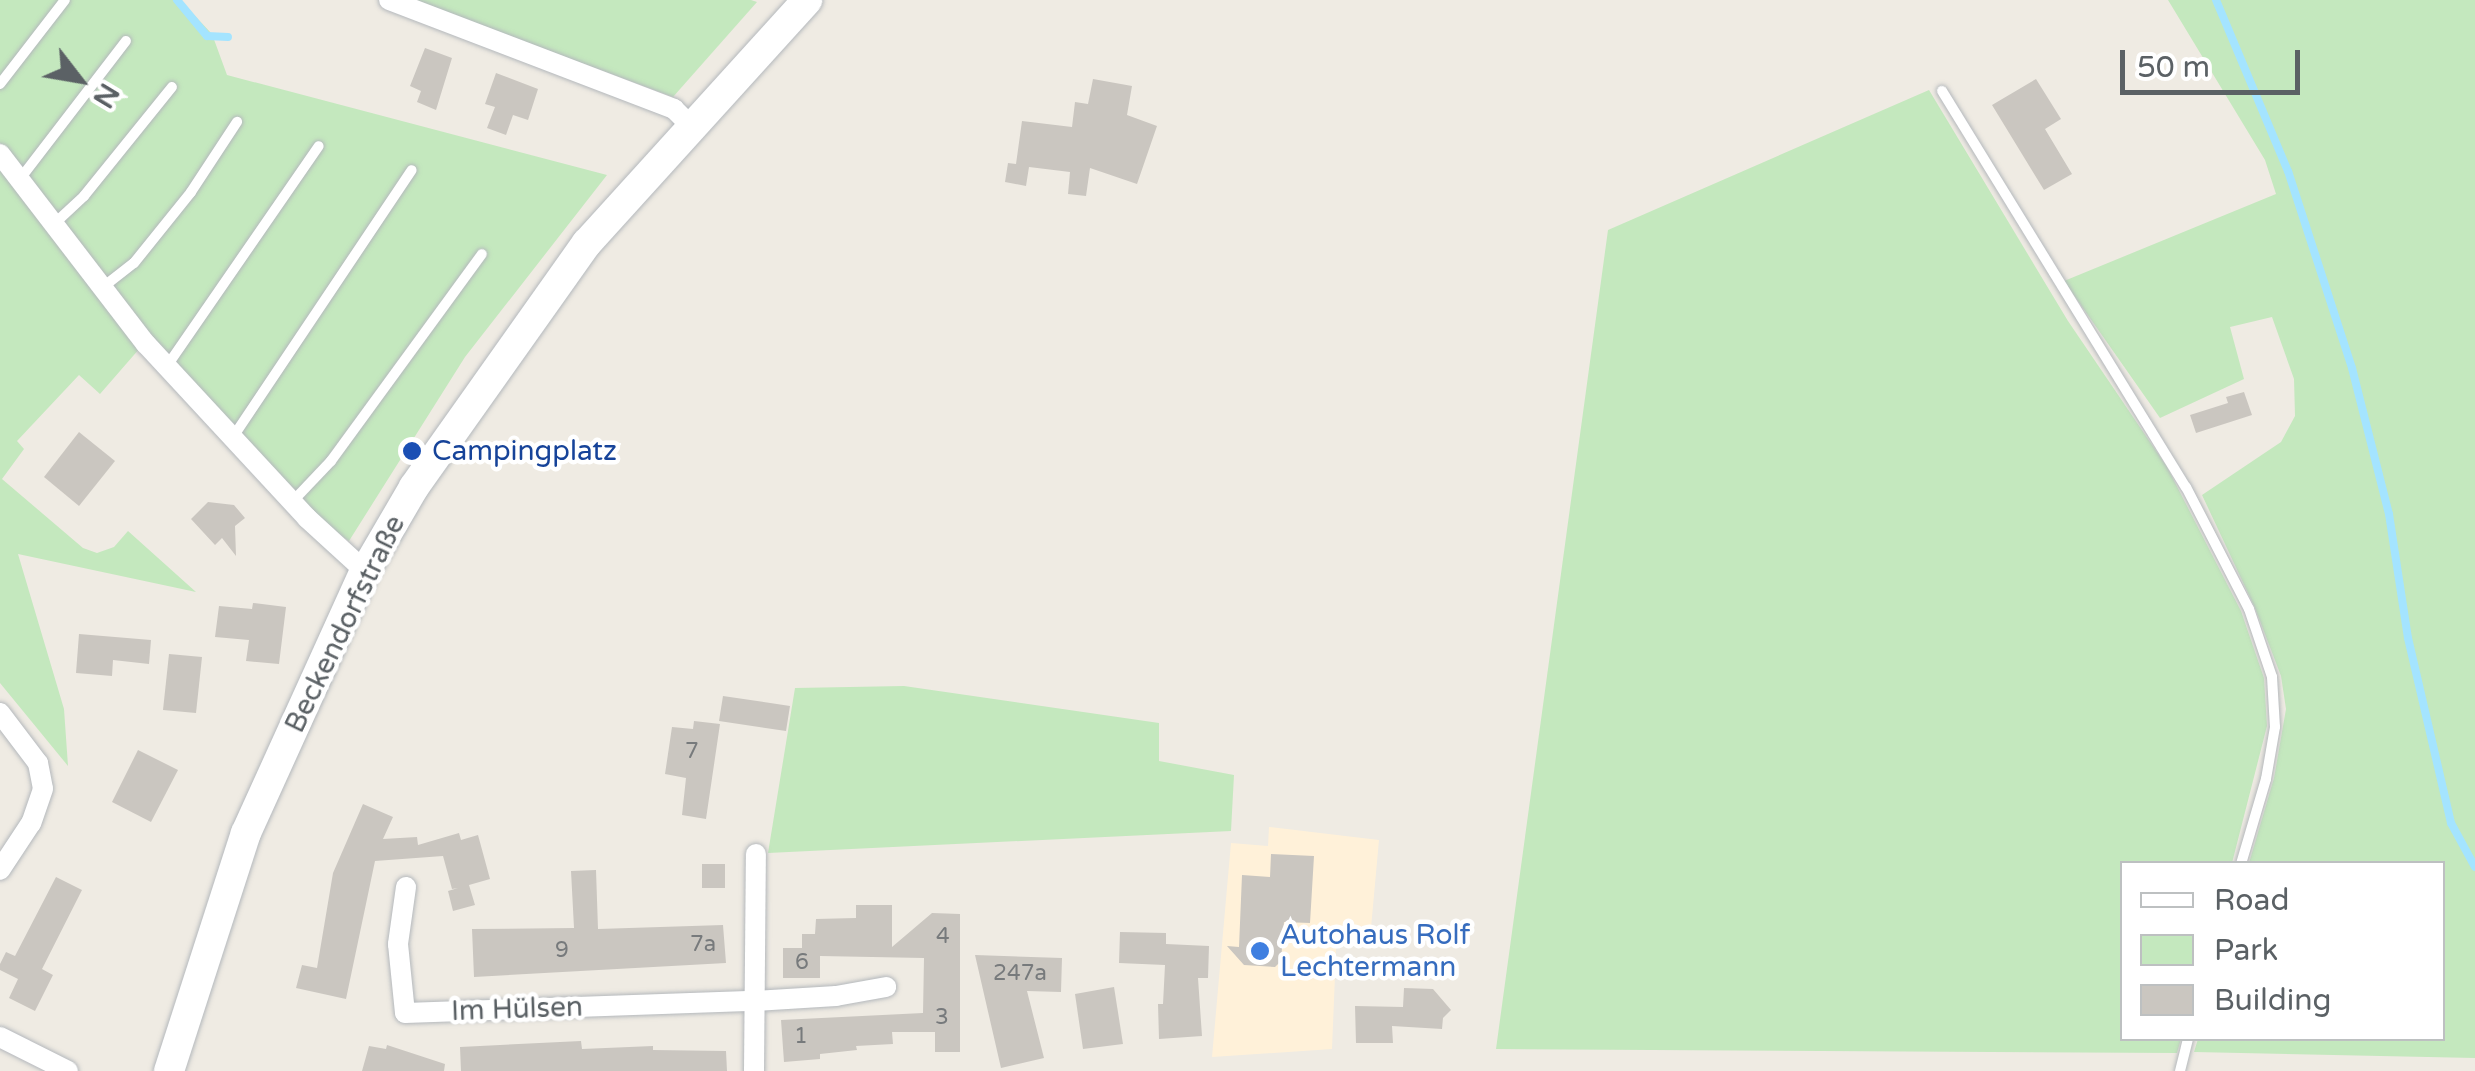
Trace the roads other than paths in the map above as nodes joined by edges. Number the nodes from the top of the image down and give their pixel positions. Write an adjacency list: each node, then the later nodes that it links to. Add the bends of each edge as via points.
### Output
1 (64, 0): 5 (lane)
2 (390, 0): 9 (street, via 674,109)
3 (807, 0): 9 (street, Beckendorfstraße)
4 (126, 41): 13 (lane)
5 (0, 84)
6 (172, 87): 14 (lane)
7 (1942, 91): 23 (lane, via 2180,477 2248,609 2272,677 2275,726)
8 (238, 122): 16 (lane, via 134,263)
9 (691, 126): 20 (street, Beckendorfstraße, via 587,243 529,322 414,487)
10 (318, 146): 17 (lane)
11 (0, 154): 13 (street)
12 (412, 170): 18 (lane)
13 (20, 180): 14 (street)
14 (54, 224): 16 (street)
15 (482, 254): 19 (lane, via 330,461)
16 (102, 288): 17 (street)
17 (166, 367): 18 (street)
18 (232, 438): 19 (street)
19 (292, 502): 20 (street)
20 (365, 571): 31 (street, Beckendorfstraße, via 246,832)
21 (0, 712): 24 (street, via 38,763 42,789 31,823)
22 (756, 854): 27 (street)
23 (2242, 861)
24 (0, 870)
25 (406, 887): 27 (street, Im Hülsen, via 398,944 405,1013)
26 (886, 987): 27 (street, Im Hülsen)
27 (755, 1000): 32 (street)
28 (0, 1037): 30 (street)
29 (2187, 1041): 33 (lane)
30 (68, 1071)
31 (169, 1071)
32 (754, 1071)
33 (2180, 1071)

